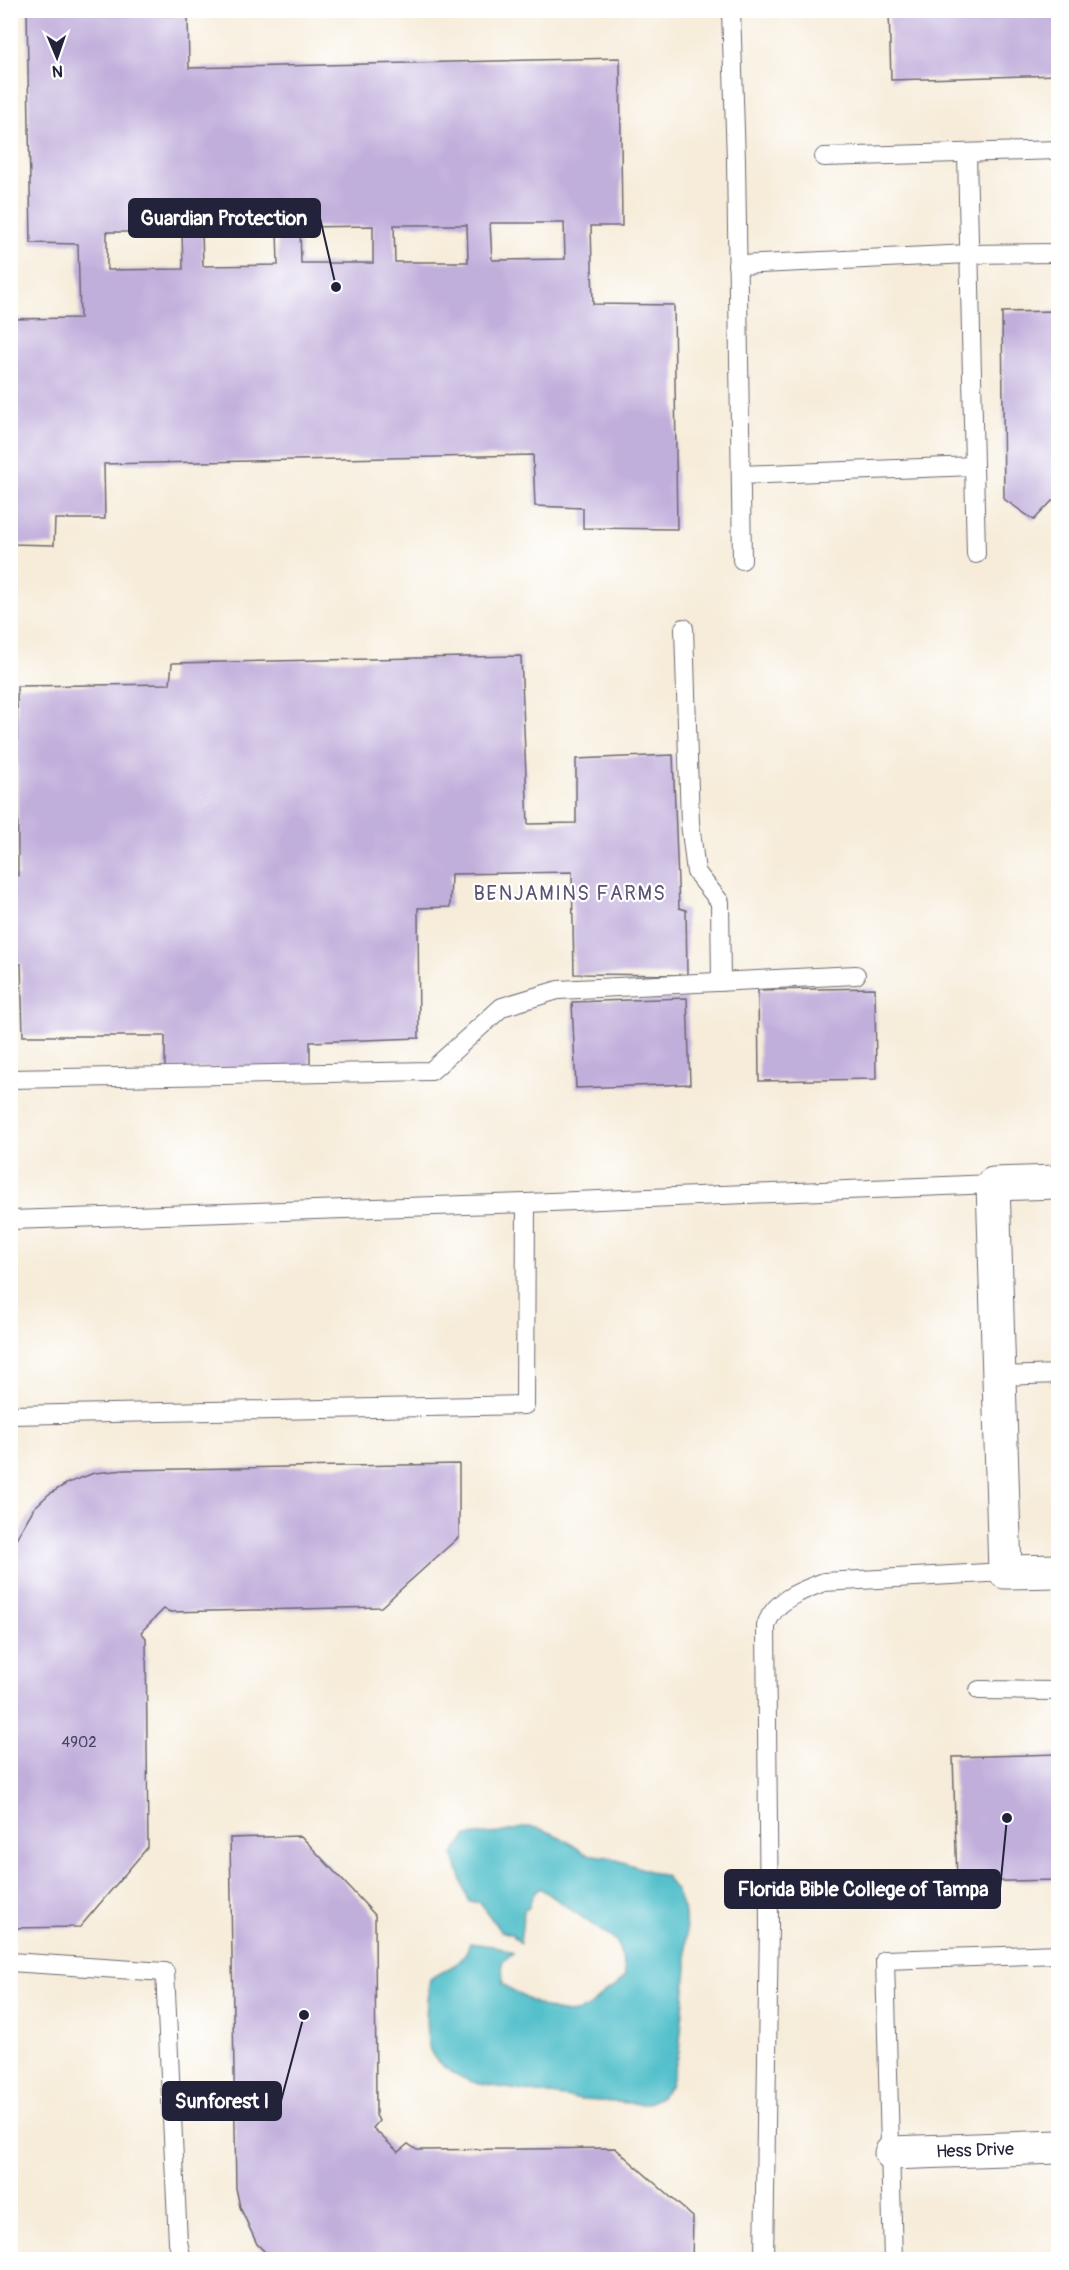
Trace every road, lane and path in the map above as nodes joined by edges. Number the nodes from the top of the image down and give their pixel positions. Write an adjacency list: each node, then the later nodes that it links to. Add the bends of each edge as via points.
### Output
1 (731, 10): 7 (lane)
2 (1059, 150): 3 (lane)
3 (967, 153): 4 (lane); 6 (lane)
4 (824, 156)
5 (1059, 253): 6 (lane)
6 (969, 254): 7 (lane); 8 (lane)
7 (737, 265): 9 (lane)
8 (974, 466): 9 (lane); 10 (lane)
9 (741, 475): 11 (lane)
10 (976, 554)
11 (742, 560)
12 (684, 628): 14 (lane, via 690,823 696,872 720,902)
13 (856, 975): 14 (lane)
14 (721, 982): 15 (lane, via 558,990 502,1007 431,1071)
15 (10, 1079)
16 (1059, 1182): 17 (street)
17 (993, 1184): 18 (lane); 21 (street)
18 (526, 1203): 19 (lane); 22 (lane, via 525,1405)
19 (10, 1220)
20 (1059, 1374): 21 (lane)
21 (999, 1376): 24 (street)
22 (10, 1415)
23 (1059, 1571): 24 (street)
24 (1005, 1572): 32 (lane, via 824,1582 799,1591 769,1614)
25 (979, 1690): 26 (lane)
26 (1059, 1691)
27 (1059, 1954): 30 (lane, via 885,1960)
28 (10, 1962): 31 (lane, via 165,1972)
29 (1059, 2147): 30 (street, Hess Drive)
30 (891, 2153): 33 (lane)
31 (182, 2259)
32 (764, 2259)
33 (893, 2259)

